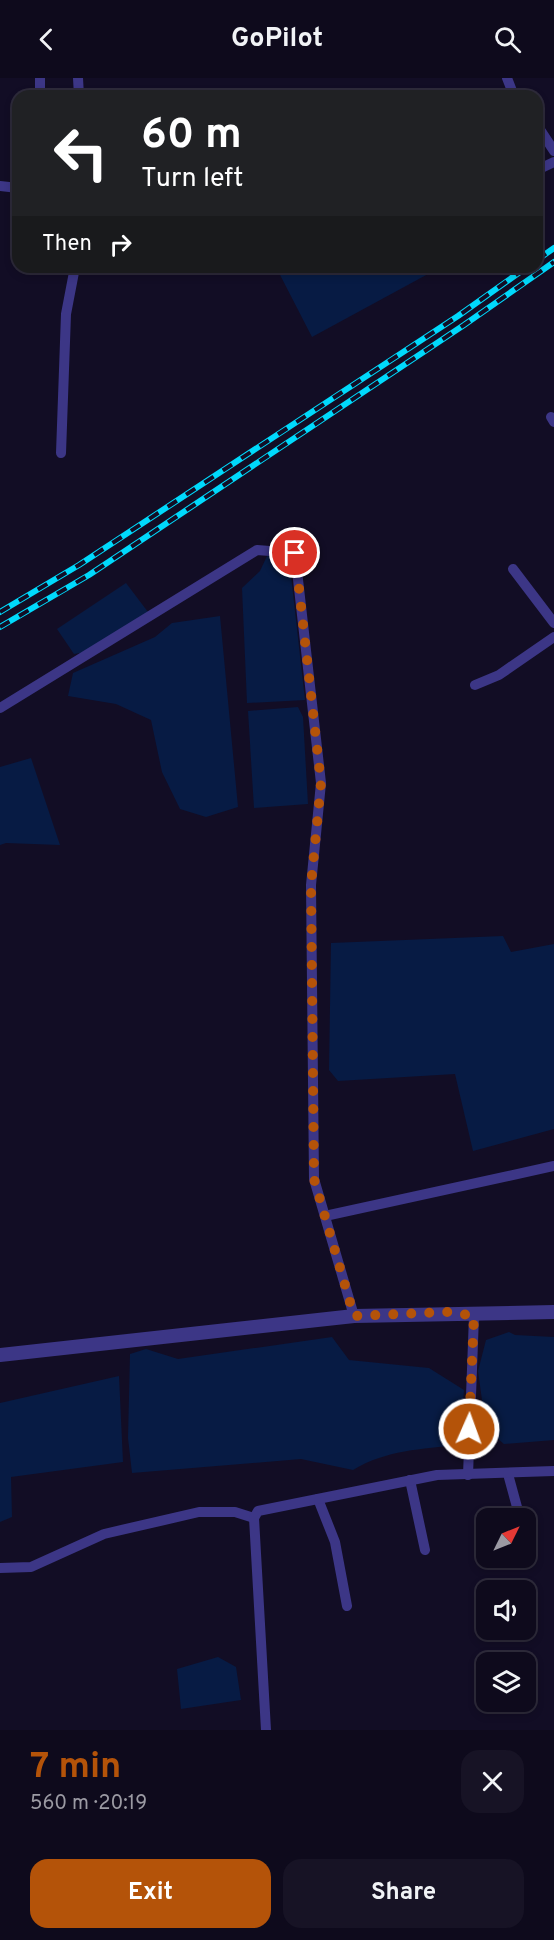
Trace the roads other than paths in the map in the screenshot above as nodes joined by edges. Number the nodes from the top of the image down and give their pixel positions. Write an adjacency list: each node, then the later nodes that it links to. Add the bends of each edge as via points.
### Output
1 (543, 134): 2 (street)
2 (554, 150)
3 (74, 273): 4 (street, via 66,314)
4 (61, 453)
5 (513, 569): 6 (street)
6 (554, 623)
7 (554, 637): 8 (street, via 499,675)
8 (475, 685)
9 (0, 708): 11 (street, via 257,550 295,549 321,783 311,885 313,1123 314,1179)
10 (554, 1166): 11 (street)
11 (326, 1216): 13 (street)
12 (554, 1312): 14 (street)
13 (354, 1316): 14 (street, via 449,1312); 15 (street)
14 (474, 1316): 18 (street)
15 (0, 1355)
16 (554, 1471): 17 (street)
17 (508, 1473): 18 (street); 21 (street)
18 (468, 1474): 19 (street)
19 (410, 1480): 20 (street); 23 (street)
20 (318, 1498): 22 (street, via 258,1511); 25 (street, via 335,1542)
21 (517, 1508)
22 (254, 1518): 24 (street, via 235,1512 199,1512 104,1534 31,1567); 26 (street)
23 (425, 1550)
24 (0, 1568)
25 (347, 1605)
26 (266, 1730)

